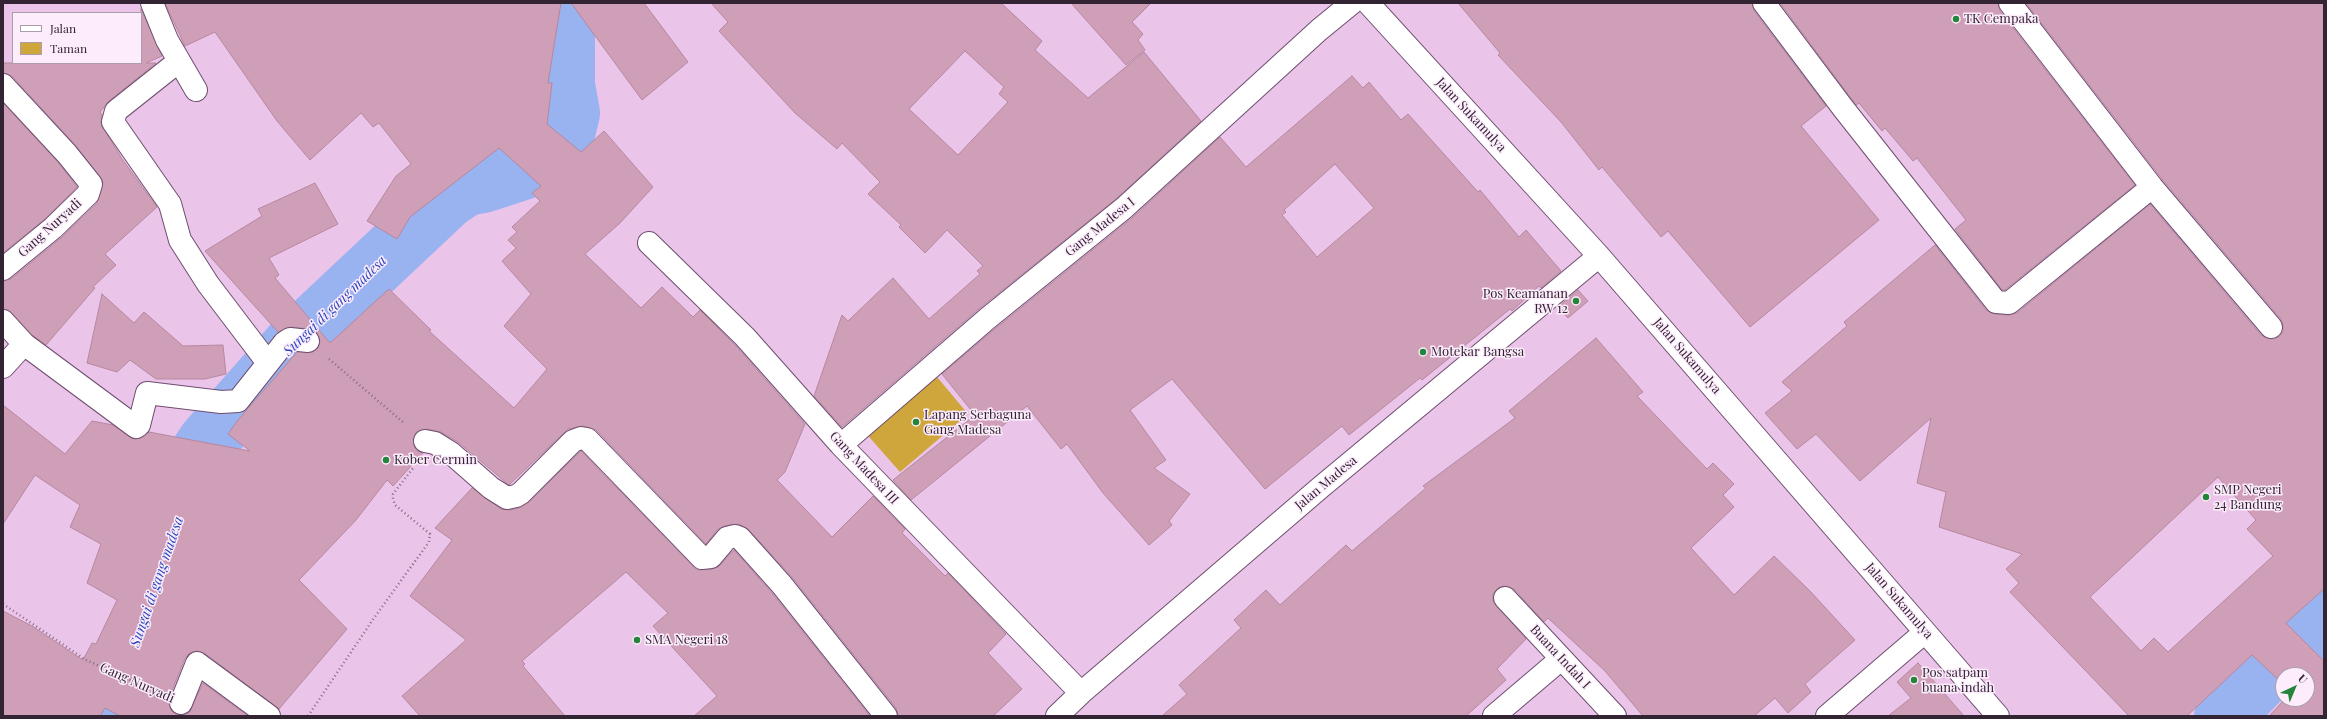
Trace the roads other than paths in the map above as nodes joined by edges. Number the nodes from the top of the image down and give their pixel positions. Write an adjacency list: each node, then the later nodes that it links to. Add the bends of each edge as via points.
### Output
1 (152, 3): 6 (street)
2 (1352, 3): 20 (street, Gang Madesa I, via 1124,208 988,318)
3 (1368, 3): 11 (street, Jalan Sukamulya)
4 (1764, 3): 9 (street, via 1996,302 2009,303)
5 (2010, 3): 9 (street)
6 (178, 61): 8 (street); 17 (street, via 116,111 113,122 170,204 180,240 208,284)
7 (3, 86): 12 (street, Gang Nuryadi, via 67,154 91,184 88,194 53,228)
8 (196, 90)
9 (2152, 187): 14 (street)
10 (649, 242): 20 (street, Gang Madesa III, via 745,337)
11 (1600, 256): 22 (street, Jalan Sukamulya); 24 (street, Jalan Madesa, via 1320,487)
12 (3, 269)
13 (3, 321): 16 (street)
14 (2271, 327)
15 (299, 340): 17 (street, via 284,343)
16 (24, 344): 17 (street, via 136,427 146,393 220,402 238,401); 18 (street)
17 (268, 363)
18 (3, 367)
19 (425, 441): 27 (street, via 435,443 451,453 491,488 507,498 521,493 573,440 587,439 702,558 711,557 727,538 740,538 782,585)
20 (841, 445): 24 (street, Gang Madesa III)
21 (1505, 598): 23 (street, Buana Indah I)
22 (1925, 632): 31 (street); 32 (street, Jalan Sukamulya)
23 (1561, 659): 29 (street); 30 (street, Buana Indah I)
24 (1081, 693): 28 (street, Jalan Madesa)
25 (181, 703): 26 (street, Gang Nuryadi, via 197,663)
26 (269, 716)
27 (886, 716)
28 (1057, 716)
29 (1494, 716)
30 (1615, 716)
31 (1827, 716)
32 (1998, 716)

